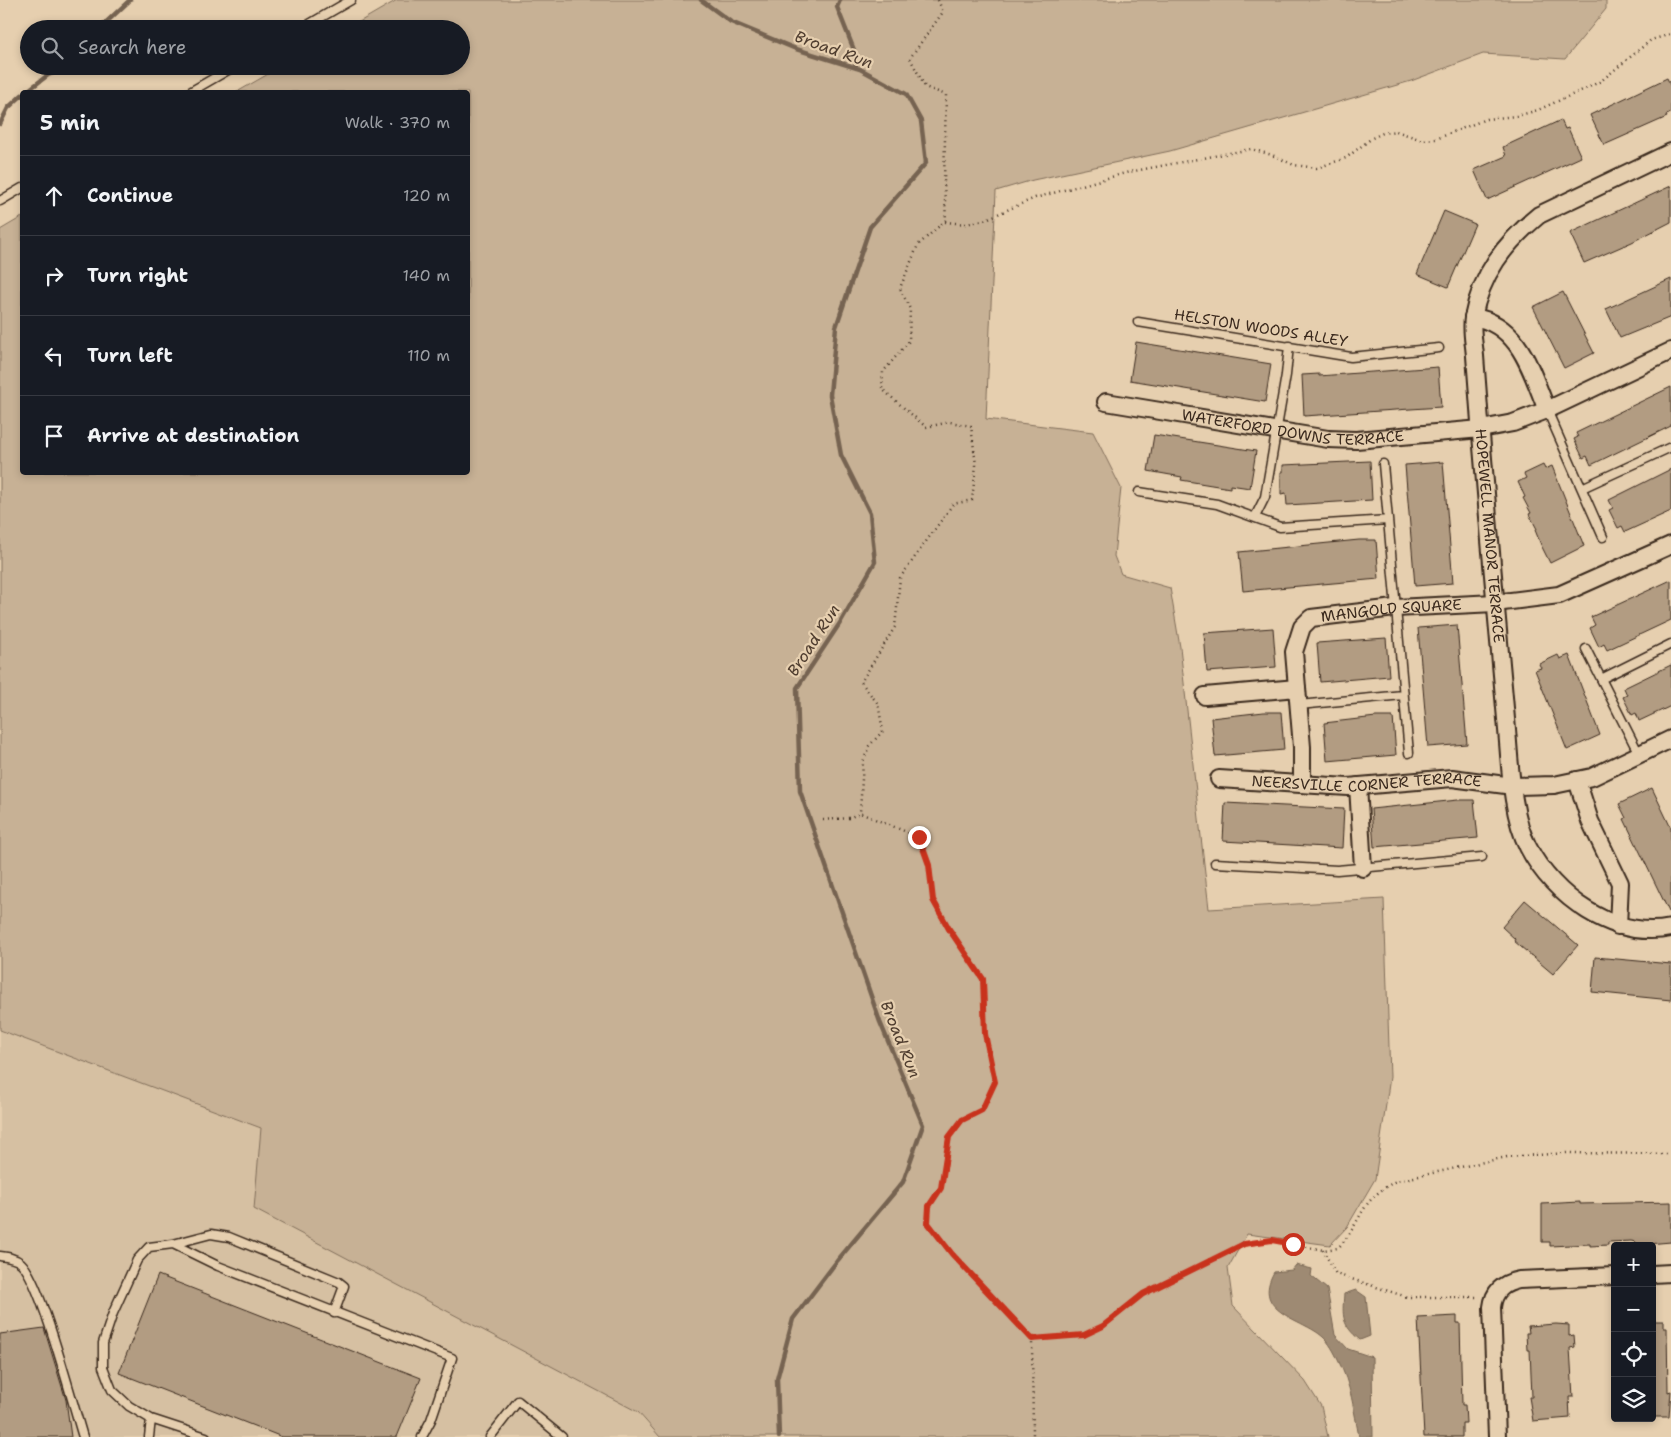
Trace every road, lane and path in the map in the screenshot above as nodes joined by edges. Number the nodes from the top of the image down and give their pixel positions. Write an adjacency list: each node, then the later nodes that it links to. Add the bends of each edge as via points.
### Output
1 (351, 0): 3 (lane)
2 (938, 0): 10 (path, via 943,12 910,58 925,87 946,95)
3 (317, 20)
4 (1671, 34): 10 (path, via 1651,40 1600,81 1585,89 1538,110 1486,119 1436,139 1422,140 1396,131 1383,133 1346,158 1317,168 1294,165 1251,149 1129,172 1035,198 984,220 966,224)
5 (219, 75): 6 (lane)
6 (193, 90)
7 (1671, 152): 11 (street, HOPEWELL MANOR TERRACE, via 1539,215 1522,229 1496,258 1487,274)
8 (20, 189): 9 (lane)
9 (0, 201)
10 (944, 222): 45 (path, via 918,245 900,288 910,309 909,341 883,372 882,389 926,427 950,422 971,426 976,465 972,500 953,504 900,578 895,627 861,682 878,704 883,731 869,746 863,762)
11 (1473, 318): 17 (street, via 1498,324 1514,338); 18 (street, HOPEWELL MANOR TERRACE)
12 (1138, 322): 13 (lane, HELSTON WOODS ALLEY)
13 (1289, 346): 14 (lane, HELSTON WOODS ALLEY, via 1350,357); 19 (lane)
14 (1439, 348)
15 (1671, 351): 17 (street, WATERFORD DOWNS TERRACE)
16 (1106, 402): 19 (street, WATERFORD DOWNS TERRACE)
17 (1547, 410): 18 (street, WATERFORD DOWNS TERRACE, via 1513,423); 22 (lane)
18 (1481, 429): 19 (street, WATERFORD DOWNS TERRACE, via 1356,440); 28 (street, HOPEWELL MANOR TERRACE)
19 (1276, 430): 24 (lane, via 1265,496)
20 (1671, 447): 22 (lane)
21 (1383, 464): 25 (lane)
22 (1582, 488): 26 (lane)
23 (1139, 492): 24 (lane, via 1217,504)
24 (1255, 517): 25 (lane, via 1280,527)
25 (1388, 520): 29 (lane)
26 (1603, 537)
27 (1671, 545): 28 (street, MANGOLD SQUARE, via 1559,595)
28 (1495, 603): 29 (street, MANGOLD SQUARE); 44 (street, HOPEWELL MANOR TERRACE)
29 (1394, 608): 33 (street, MANGOLD SQUARE, via 1311,618 1302,627 1294,652); 34 (lane)
30 (1671, 644): 32 (lane)
31 (1586, 649): 32 (lane)
32 (1601, 679): 39 (lane)
33 (1297, 688): 35 (street); 36 (street, MANGOLD SQUARE)
34 (1403, 695): 36 (lane); 38 (lane)
35 (1205, 696)
36 (1299, 705): 42 (street, MANGOLD SQUARE)
37 (1671, 739): 39 (street, NEERSVILLE CORNER TERRACE)
38 (1408, 753)
39 (1638, 754): 41 (street, NEERSVILLE CORNER TERRACE, via 1592,777)
40 (1219, 780): 42 (street, NEERSVILLE CORNER TERRACE)
41 (1577, 780): 44 (street, NEERSVILLE CORNER TERRACE, via 1554,785); 50 (street, via 1590,821 1620,883)
42 (1302, 784): 43 (street, NEERSVILLE CORNER TERRACE)
43 (1358, 786): 44 (street, NEERSVILLE CORNER TERRACE, via 1452,778); 49 (street)
44 (1513, 786): 50 (street, HOPEWELL MANOR TERRACE, via 1519,821 1528,846 1551,880 1579,906)
45 (860, 813): 46 (path, via 849,818); 61 (path, via 919,837 929,865 933,900 983,979 985,1034 995,1082 982,1110 962,1120 949,1137 941,1188 929,1206 928,1223 952,1254)
46 (823, 820)
47 (1482, 857): 49 (lane)
48 (1215, 863): 49 (lane, via 1337,870)
49 (1364, 868)
50 (1618, 926): 51 (street, HOPEWELL MANOR TERRACE)
51 (1671, 928)
52 (1671, 1154): 54 (path, via 1507,1157 1396,1181 1369,1199 1348,1238 1338,1248)
53 (173, 1244): 60 (lane); 60 (lane, via 211,1234 229,1237 339,1282 344,1286 343,1293); 62 (lane, via 149,1248 137,1260 103,1343 103,1367 112,1390 129,1406)
54 (1323, 1250): 59 (path, via 1336,1274 1408,1297 1467,1296); 61 (path, via 1272,1240 1244,1244 1143,1294 1103,1326 1084,1335)
55 (0, 1256): 63 (lane, via 21,1262 37,1290)
56 (1671, 1273): 57 (street)
57 (1656, 1274)
58 (1611, 1276): 59 (street, via 1507,1282 1496,1292)
59 (1493, 1300): 70 (street)
60 (334, 1313): 66 (lane, via 452,1358)
61 (1032, 1339): 69 (path)
62 (151, 1419): 64 (lane); 65 (lane)
63 (83, 1437)
64 (149, 1437)
65 (206, 1437)
66 (422, 1437)
67 (490, 1437): 68 (lane, via 518,1401)
68 (562, 1437)
69 (1033, 1437)
70 (1497, 1437)

